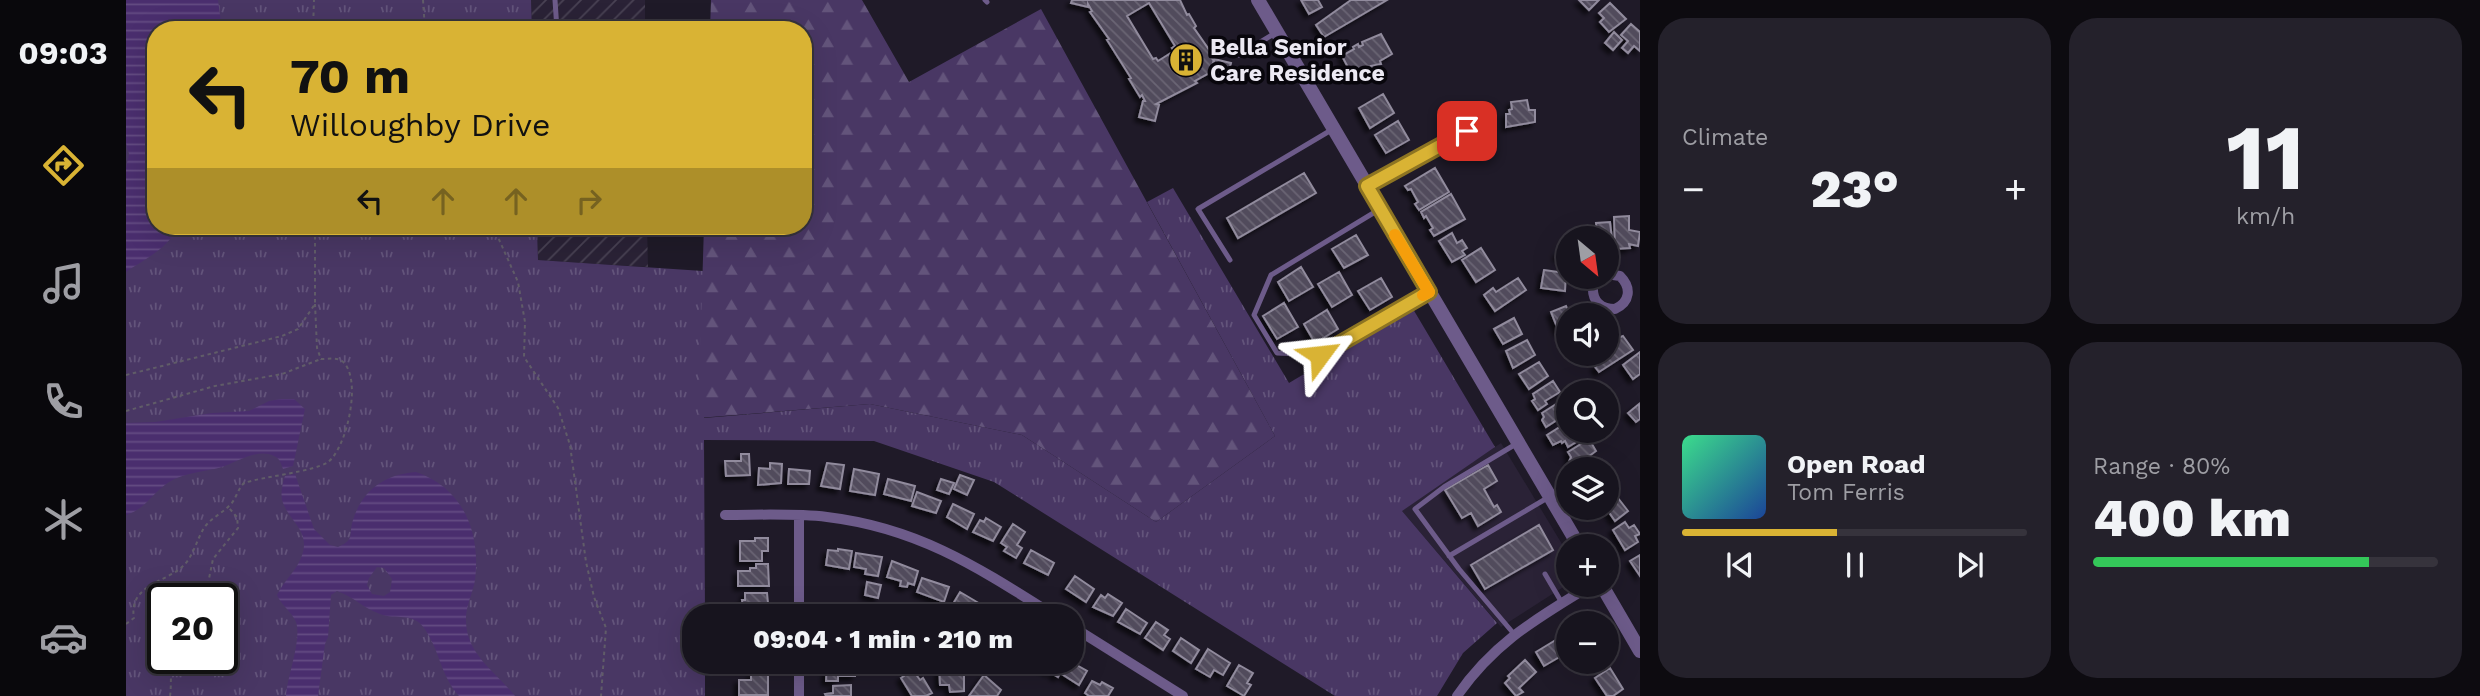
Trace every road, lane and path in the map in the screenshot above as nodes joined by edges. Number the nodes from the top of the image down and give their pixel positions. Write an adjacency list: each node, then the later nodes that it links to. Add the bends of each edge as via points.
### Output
1 (314, 0): 5 (path)
2 (423, 0): 6 (path)
3 (555, 0): 7 (lane)
4 (1258, 0): 8 (street)
5 (313, 21)
6 (424, 21)
7 (556, 21)
8 (1277, 32): 9 (lane); 10 (street)
9 (1239, 55)
10 (1333, 129): 12 (street); 16 (lane, via 1198,209)
11 (1467, 131): 12 (street)
12 (1367, 186): 13 (street)
13 (1380, 209): 20 (street); 20 (lane, via 1271,275 1254,315 1277,353 1320,355)
14 (315, 235): 22 (path)
15 (497, 235): 47 (path, via 518,282 525,322 524,357 558,408 570,445 586,562 606,628)
16 (1230, 260)
17 (1619, 276): 19 (street)
18 (1594, 289): 19 (street, via 1598,304 1615,309 1625,302)
19 (1629, 290): 21 (street)
20 (1429, 292): 26 (street)
21 (1640, 301)
22 (315, 304): 23 (path); 24 (path, via 298,329 282,336)
23 (321, 359): 25 (path, via 297,370 215,386); 28 (path, via 335,358 348,368 348,421 341,445 322,465 244,484)
24 (126, 375)
25 (126, 411)
26 (1518, 443): 27 (street); 32 (lane, via 1415,509)
27 (1550, 497): 31 (street); 32 (lane)
28 (228, 507): 34 (path, via 237,517 238,528 213,559); 40 (path, via 207,523 182,567 144,591 134,606 134,618)
29 (725, 515): 30 (street)
30 (799, 515): 38 (street); 39 (street, via 908,535 967,562)
31 (1571, 534)
32 (1450, 556): 42 (lane)
33 (1545, 574): 37 (lane)
34 (208, 583)
35 (1572, 597): 37 (street)
36 (1609, 597): 43 (street)
37 (1562, 603): 42 (street)
38 (799, 604)
39 (1035, 604)
40 (126, 624)
41 (1084, 634): 49 (street)
42 (1514, 634): 50 (street, via 1478,667)
43 (1640, 651)
44 (171, 674): 46 (path)
45 (799, 674): 48 (street)
46 (170, 696)
47 (601, 696)
48 (799, 696)
49 (1183, 696)
50 (1457, 696)

